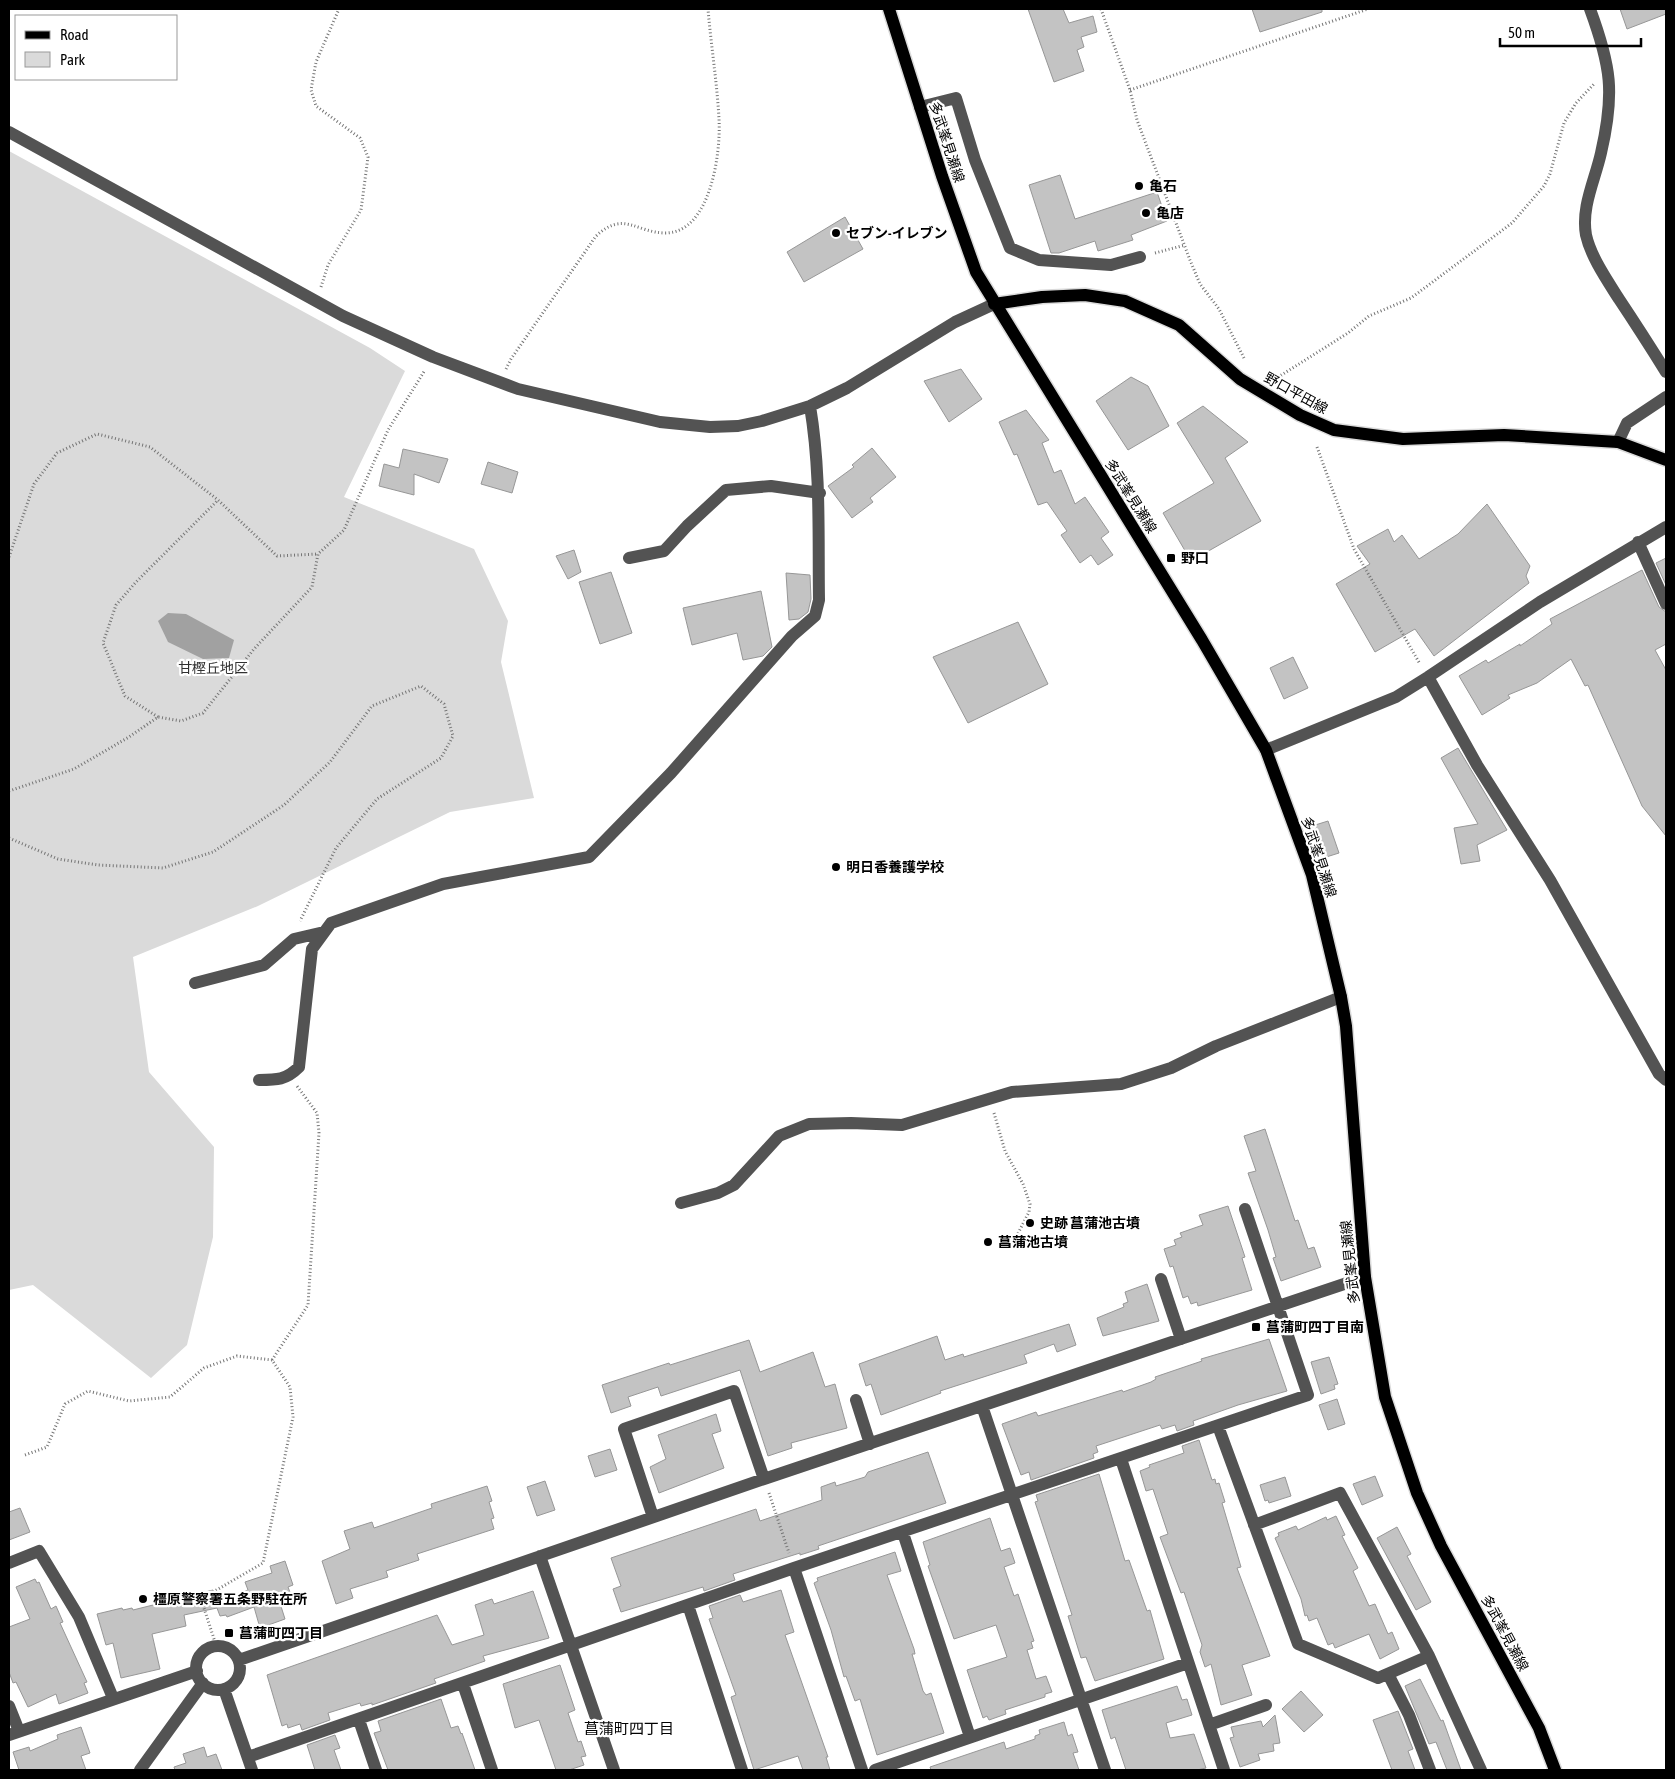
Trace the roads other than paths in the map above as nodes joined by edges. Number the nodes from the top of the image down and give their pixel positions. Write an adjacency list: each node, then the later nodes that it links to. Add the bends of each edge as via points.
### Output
1 (889, 9): 3 (main road, 多武峯見瀬線)
2 (1590, 9): 7 (street, via 1609,72 1608,112 1601,154 1586,202 1586,234 1609,282)
3 (920, 107): 5 (street, via 956,98 975,160 1010,248 1039,260 1112,265); 6 (main road, 多武峯見瀬線, via 976,272)
4 (9, 132): 9 (street, via 381,335 500,383 660,422 710,427 762,421)
5 (1140, 258)
6 (994, 304): 9 (street, via 955,322); 10 (main road, 野口平田線, via 1042,296 1125,301 1178,325 1240,379 1300,415 1334,430 1403,439 1504,435); 18 (main road, 多武峯見瀬線, via 1157,566)
7 (1666, 372)
8 (1666, 398): 10 (street, via 1627,423)
9 (810, 406): 12 (street)
10 (1618, 442): 11 (main road, 野口平田線)
11 (1666, 460)
12 (820, 493): 15 (street, via 771,486 726,490 664,551); 19 (street, via 819,600 815,616 792,636 671,773 589,857 443,884 331,923)
13 (1666, 527): 14 (street)
14 (1638, 542): 16 (street); 17 (street, via 1540,602)
15 (629, 558)
16 (1666, 604)
17 (1428, 678): 18 (street, via 1396,697); 23 (street, via 1477,765 1550,880 1659,1074)
18 (1266, 750): 21 (main road, 多武峯見瀬線, via 1312,875)
19 (324, 932): 20 (street, via 294,939 264,965); 22 (street, via 312,949 299,1067 290,1076)
20 (195, 983)
21 (1342, 998): 24 (street, via 1216,1046 1171,1068 1121,1084 1012,1092 902,1125 809,1124 779,1136 734,1185); 26 (main road, 多武峯見瀬線)
22 (259, 1080)
23 (1666, 1080)
24 (681, 1203)
25 (1245, 1209): 28 (street)
26 (1365, 1277): 28 (street); 74 (main road, 多武峯見瀬線, via 1385,1397 1417,1493 1441,1546 1539,1728)
27 (1162, 1279): 29 (street)
28 (1278, 1306): 29 (street); 32 (street, via 1308,1395)
29 (1181, 1339): 31 (street)
30 (856, 1400): 33 (street)
31 (982, 1406): 33 (street); 36 (street)
32 (1218, 1426): 34 (street); 38 (street)
33 (870, 1444): 35 (street)
34 (1121, 1459): 36 (street); 47 (street)
35 (764, 1479): 37 (street); 37 (street, via 734,1391 624,1430)
36 (1012, 1496): 39 (street); 54 (street)
37 (653, 1517): 40 (street)
38 (1254, 1525): 45 (street, via 1340,1493); 49 (street, via 1298,1644 1378,1678)
39 (903, 1532): 42 (street); 60 (street)
40 (540, 1556): 44 (street); 46 (street)
41 (9, 1563): 53 (street, via 39,1551 79,1617)
42 (794, 1568): 43 (street); 68 (street)
43 (688, 1605): 44 (street); 67 (street)
44 (571, 1646): 51 (street); 66 (street)
45 (1429, 1656): 49 (street); 73 (street)
46 (239, 1660): 48 (street, via 230,1649 216,1646 203,1651); 52 (street, via 239,1674)
47 (1188, 1663): 54 (street); 58 (street)
48 (196, 1671): 50 (street); 53 (street)
49 (1388, 1674): 72 (street, via 1409,1715)
50 (203, 1684): 52 (street, via 209,1688); 62 (street)
51 (463, 1684): 57 (street); 65 (street)
52 (224, 1689): 61 (street)
53 (113, 1698): 59 (street)
54 (1082, 1700): 60 (street); 70 (street)
55 (1266, 1705): 58 (street)
56 (9, 1706): 59 (street)
57 (359, 1720): 61 (street); 64 (street)
58 (1209, 1725): 71 (street)
59 (14, 1733)
60 (970, 1737): 69 (street)
61 (248, 1757): 63 (street)
62 (145, 1768)
63 (252, 1770)
64 (376, 1770)
65 (492, 1770)
66 (614, 1770)
67 (742, 1770)
68 (862, 1770)
69 (875, 1770)
70 (1105, 1770)
71 (1224, 1770)
72 (1430, 1770)
73 (1481, 1770)
74 (1555, 1770)

